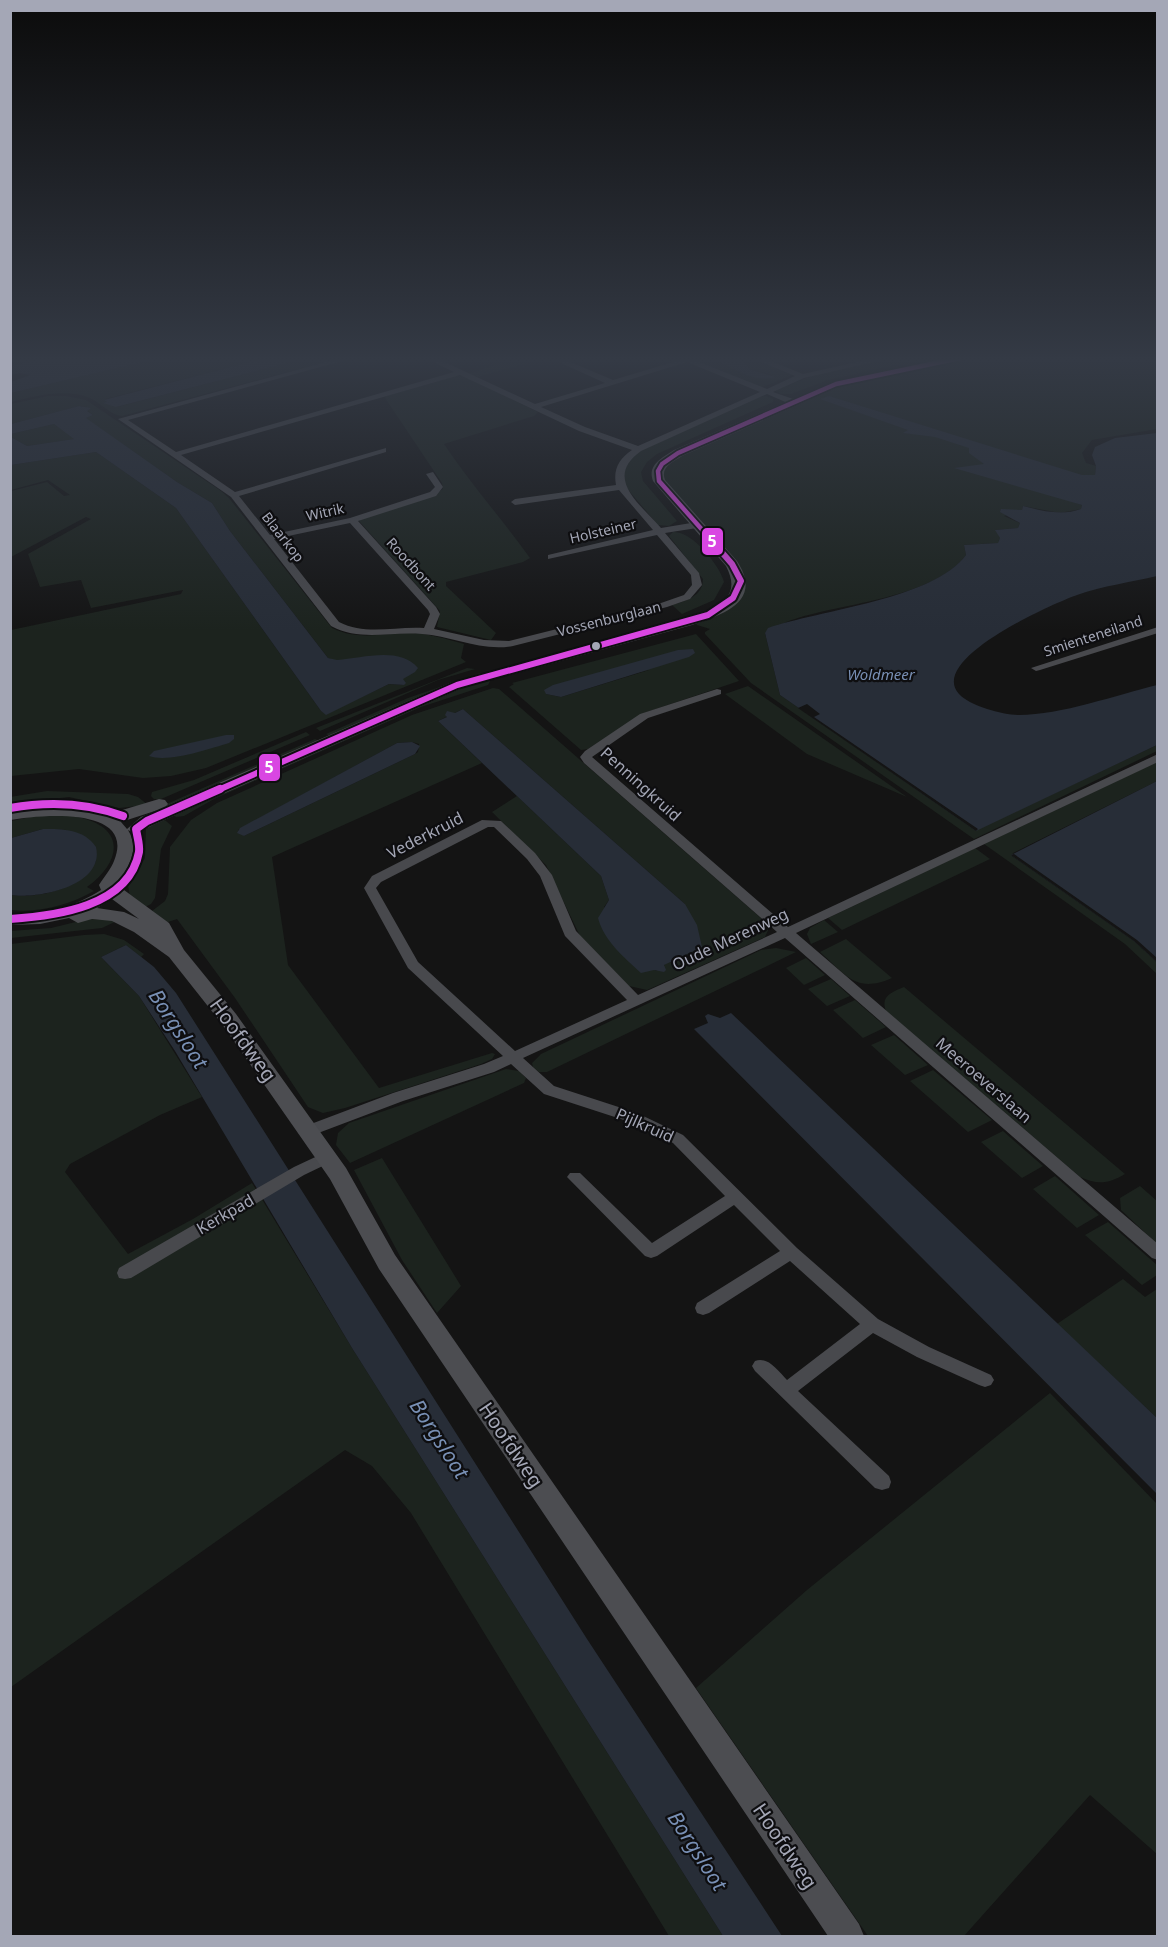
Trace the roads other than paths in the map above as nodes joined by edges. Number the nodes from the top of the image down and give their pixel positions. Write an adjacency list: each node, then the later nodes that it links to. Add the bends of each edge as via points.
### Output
1 (164, 449): 6 (street, Blaarkop)
2 (194, 449): 6 (street)
3 (637, 449): 8 (street, via 620,465)
4 (687, 449): 12 (street, Vossenburglaan, via 660,465 657,475)
5 (383, 450): 9 (street)
6 (173, 455): 9 (street, Blaarkop)
7 (430, 474): 11 (street, Witrik, via 439,487 437,491)
8 (621, 487): 10 (street); 13 (street, Vossenburglaan)
9 (234, 495): 14 (street, Blaarkop)
10 (515, 502)
11 (352, 520): 14 (street, Witrik); 17 (street, Roodbont, via 433,609 435,614)
12 (692, 526): 13 (street); 24 (street, Vossenburglaan, via 728,579 727,589 710,605 680,617 427,688); 24 (street, Vossenburglaan, via 732,564 741,581 734,599 721,609 687,622 457,685 147,820)
13 (660, 531): 15 (street, Holsteiner); 18 (street, Vossenburglaan, via 696,575 697,585 687,597 509,644)
14 (267, 538): 17 (street, Blaarkop, via 335,624 346,631)
15 (551, 557)
16 (1158, 630): 19 (street, Smienteneiland)
17 (428, 631): 18 (street, Blaarkop)
18 (450, 637)
19 (1036, 668)
20 (717, 692): 28 (street, Penningkruid, via 644,716 589,753 588,762)
21 (1158, 757): 28 (street, Oude Merenweg)
22 (10, 808): 24 (street, via 43,802 92,804)
23 (10, 815): 24 (street, via 59,808)
24 (123, 822): 25 (street, via 119,828 126,852 121,868 108,885); 25 (street, via 140,849 132,870)
25 (112, 891): 26 (street, via 72,912 48,918); 29 (street, Hoofdweg, via 162,927)
26 (10, 919)
27 (10, 927): 29 (street, Hoofdweg, via 41,926 86,914 113,913)
28 (786, 933): 30 (street, Oude Merenweg); 37 (street, Meeroeverslaan)
29 (176, 953): 32 (street, Hoofdweg, via 229,1019)
30 (636, 1001): 31 (street, Oude Merenweg); 31 (street, Vederkruid, via 570,933 546,875 498,824 486,823 376,879 370,888 413,965)
31 (514, 1057): 32 (street, Oude Merenweg); 35 (street, Pijlkruid, via 549,1090 632,1117 678,1139)
32 (308, 1131): 33 (street, Hoofdweg)
33 (326, 1158): 38 (street, Kerkpad); 45 (street, Hoofdweg, via 387,1262)
34 (575, 1178): 35 (street, via 651,1252)
35 (735, 1197): 36 (street, Pijlkruid)
36 (791, 1252): 39 (street); 40 (street, Pijlkruid)
37 (1158, 1254)
38 (125, 1273)
39 (703, 1308)
40 (872, 1324): 42 (street, Pijlkruid); 43 (street)
41 (761, 1366): 43 (street)
42 (984, 1380)
43 (786, 1390): 44 (street)
44 (882, 1482)
45 (847, 1936)

